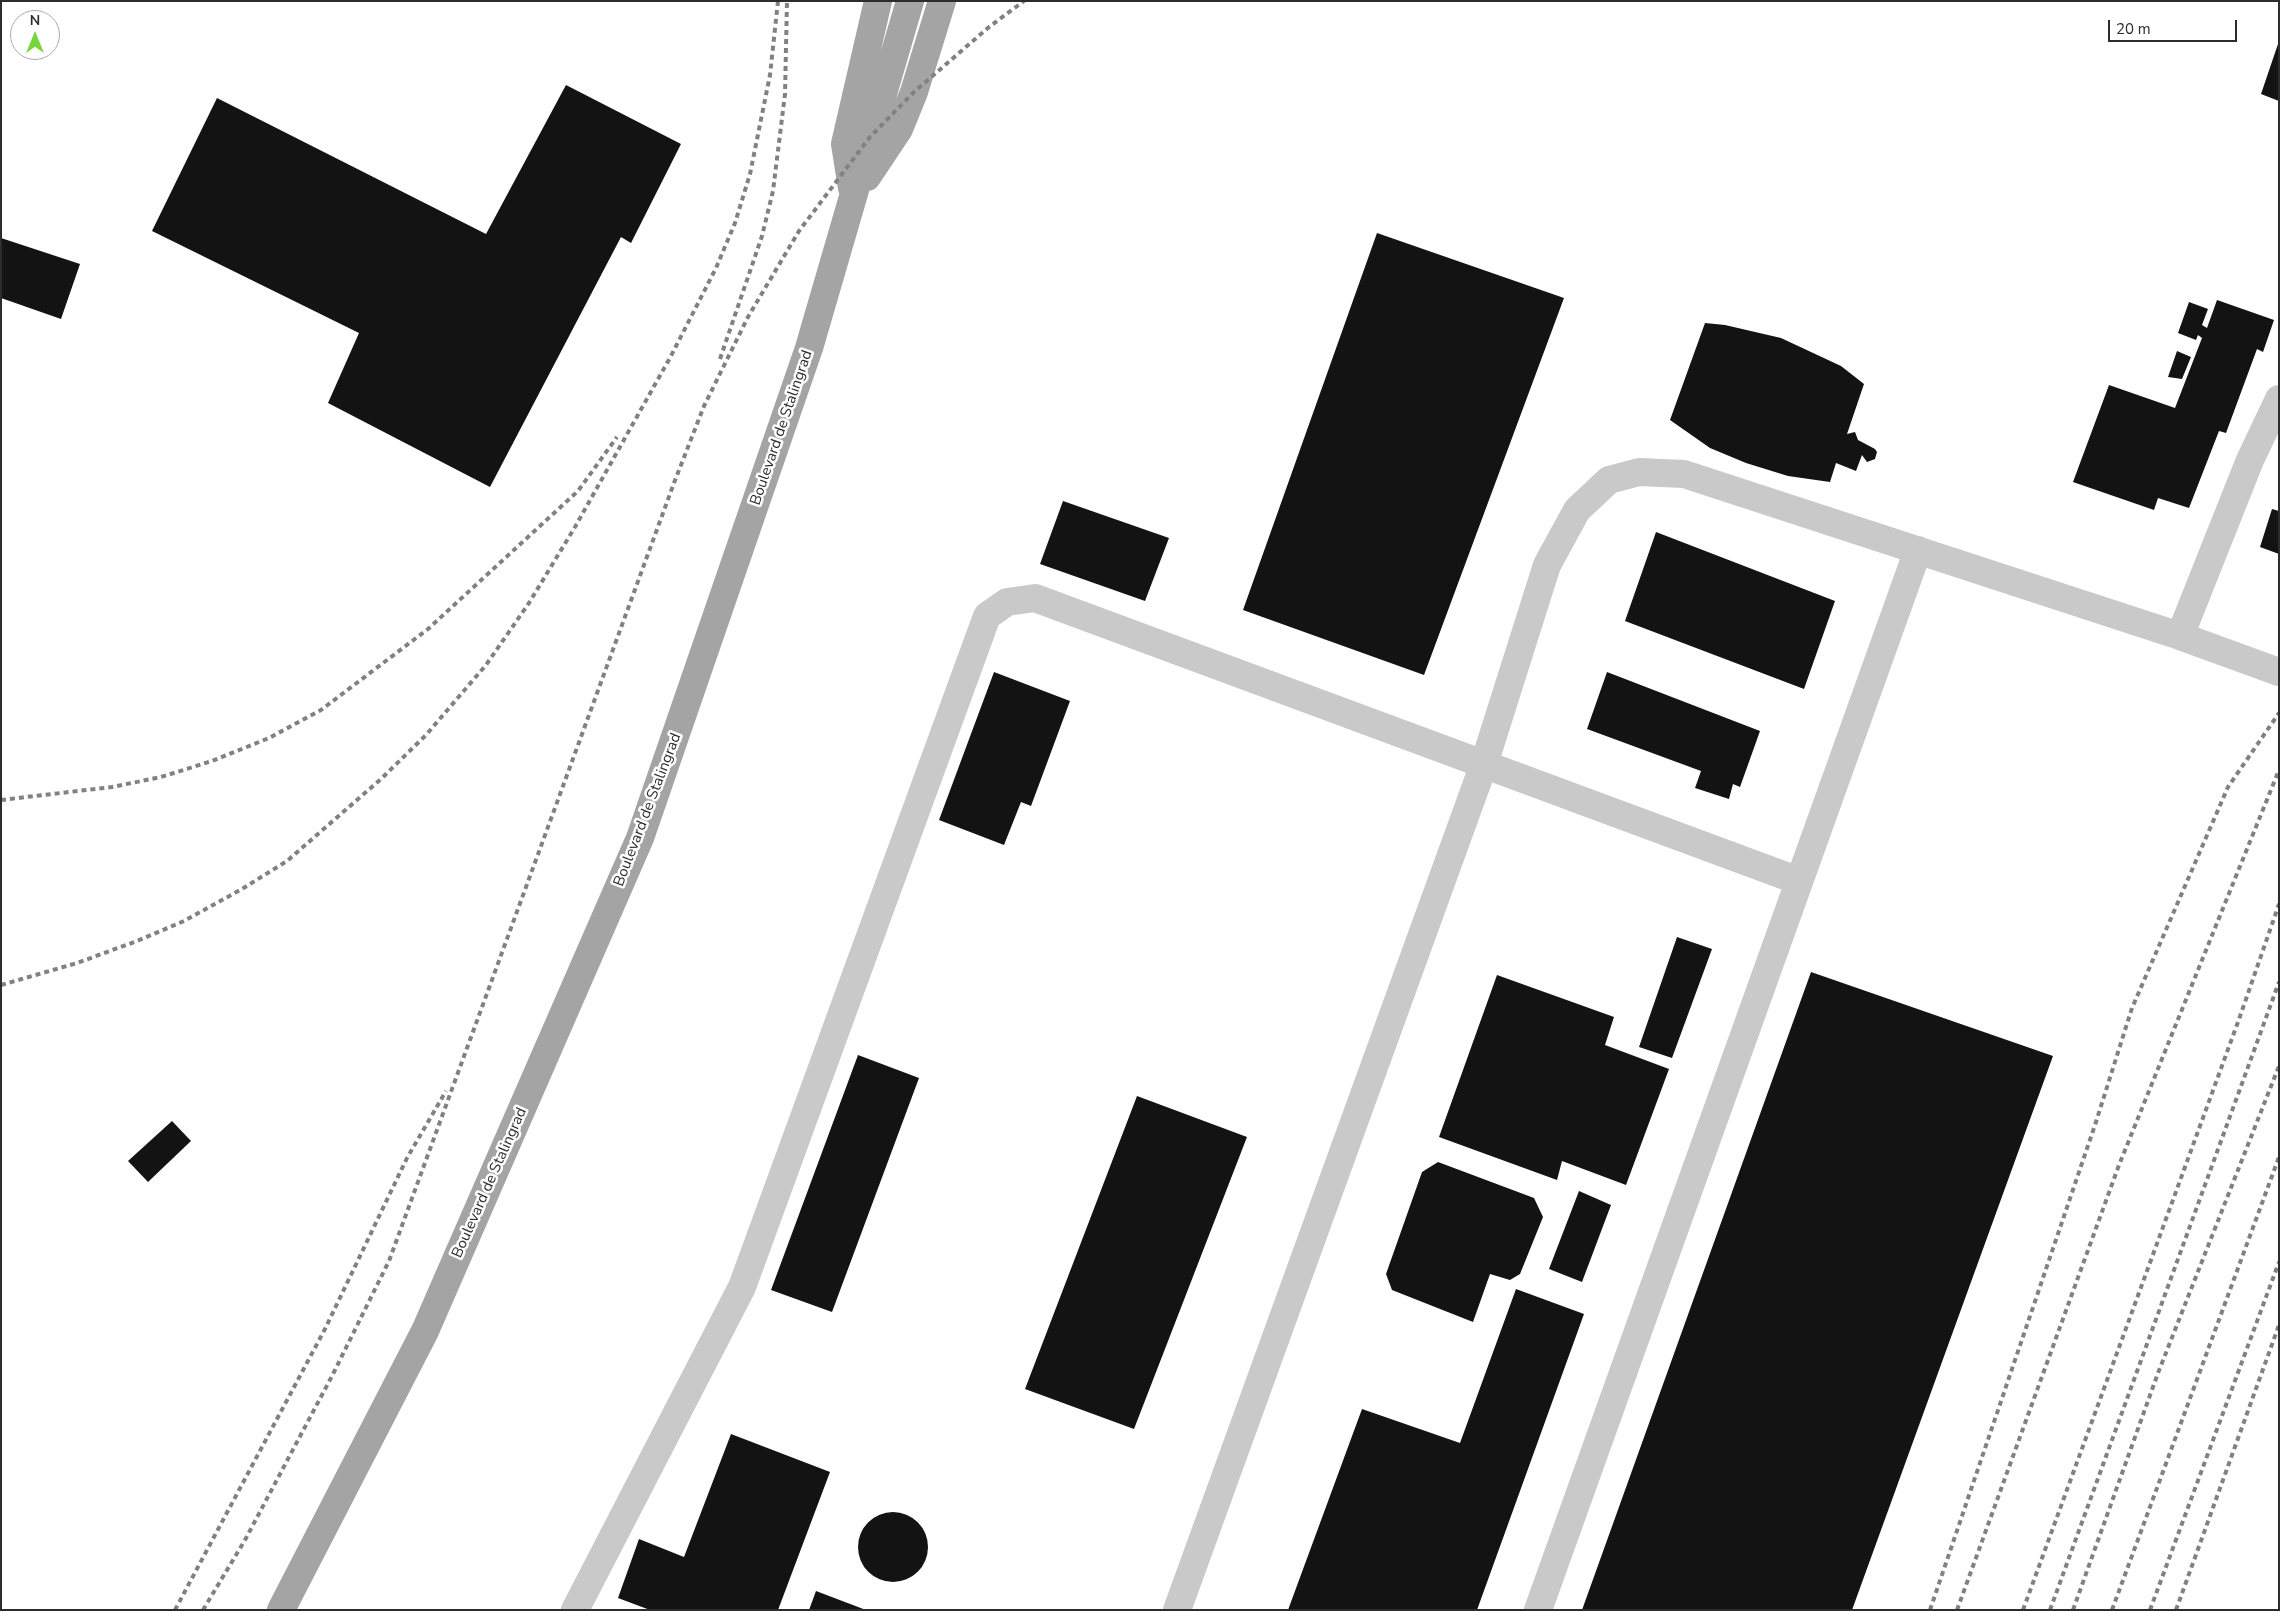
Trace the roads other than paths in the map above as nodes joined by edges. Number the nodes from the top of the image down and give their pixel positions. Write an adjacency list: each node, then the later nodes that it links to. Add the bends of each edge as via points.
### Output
1 (878, 1): 4 (main road, via 845,144)
2 (910, 1): 4 (main road, Boulevard de Stalingrad)
3 (942, 1): 4 (main road, via 899,129)
4 (853, 197): 11 (main road, Boulevard de Stalingrad, via 809,348 640,838 425,1331)
5 (2279, 399): 7 (lane, via 2250,460)
6 (1918, 550): 7 (lane); 9 (lane, via 1684,474 1639,472 1608,480 1577,510 1547,565); 10 (lane)
7 (2180, 636): 8 (lane)
8 (2279, 672)
9 (1484, 764): 10 (lane); 12 (lane, via 1035,598 1007,602 987,616 742,1287); 13 (lane)
10 (1799, 881): 14 (lane)
11 (281, 1610)
12 (575, 1610)
13 (1177, 1610)
14 (1538, 1610)

